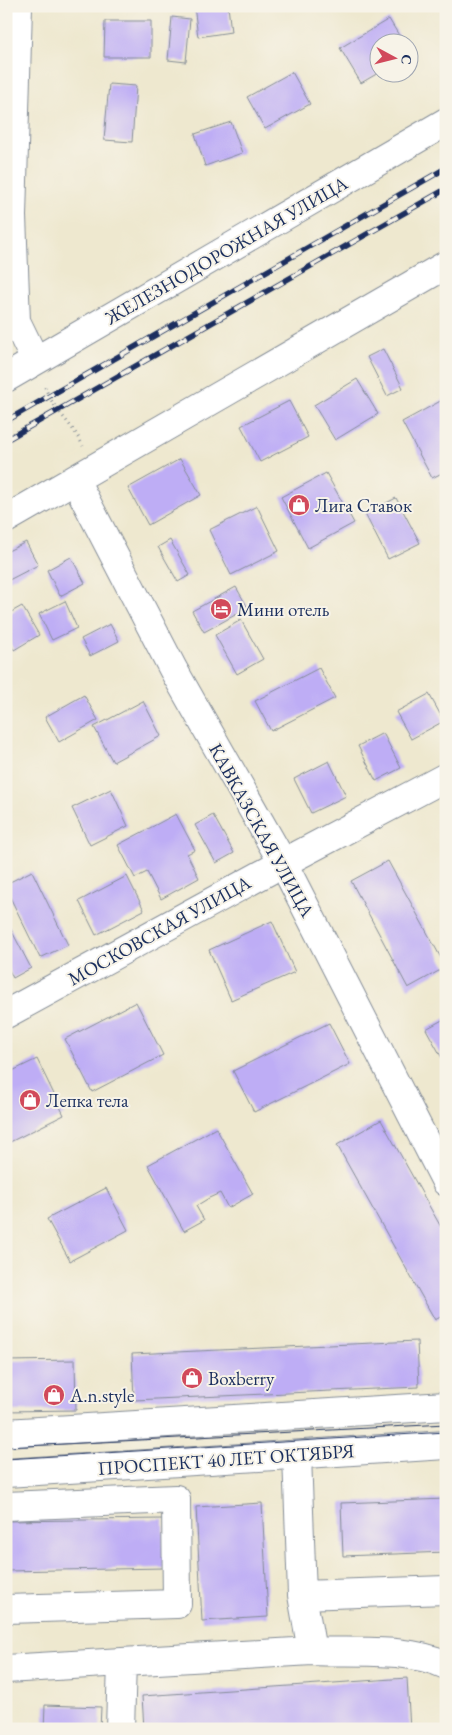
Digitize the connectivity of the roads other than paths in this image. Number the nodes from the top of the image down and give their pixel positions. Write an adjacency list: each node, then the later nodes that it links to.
1 (18, 6): 3 (street)
2 (446, 122): 5 (street, ЖЕЛЕЗНОДОРОЖНАЯ УЛИЦА)
3 (9, 216): 5 (street)
4 (446, 265): 7 (street)
5 (35, 360): 6 (street, ЖЕЛЕЗНОДОРОЖНАЯ УЛИЦА)
6 (6, 378)
7 (85, 474): 8 (street); 10 (street, КАВКАЗСКАЯ УЛИЦА)
8 (6, 519)
9 (446, 778): 10 (street, МОСКОВСКАЯ УЛИЦА)
10 (283, 862): 11 (street, МОСКОВСКАЯ УЛИЦА); 12 (street, КАВКАЗСКАЯ УЛИЦА)
11 (6, 1014)
12 (446, 1182)
13 (446, 1406): 14 (street, ПРОСПЕКТ 40 ЛЕТ ОКТЯБРЯ)
14 (6, 1433)
15 (446, 1445): 16 (street, ПРОСПЕКТ 40 ЛЕТ ОКТЯБРЯ)
16 (297, 1455): 17 (street, ПРОСПЕКТ 40 ЛЕТ ОКТЯБРЯ); 20 (street)
17 (6, 1473)
18 (6, 1506): 21 (street)
19 (446, 1590): 20 (street)
20 (302, 1595): 22 (street)
21 (6, 1609)
22 (312, 1652): 23 (street); 24 (street)
23 (122, 1662): 25 (street); 26 (street)
24 (446, 1665)
25 (6, 1669)
26 (120, 1729)

